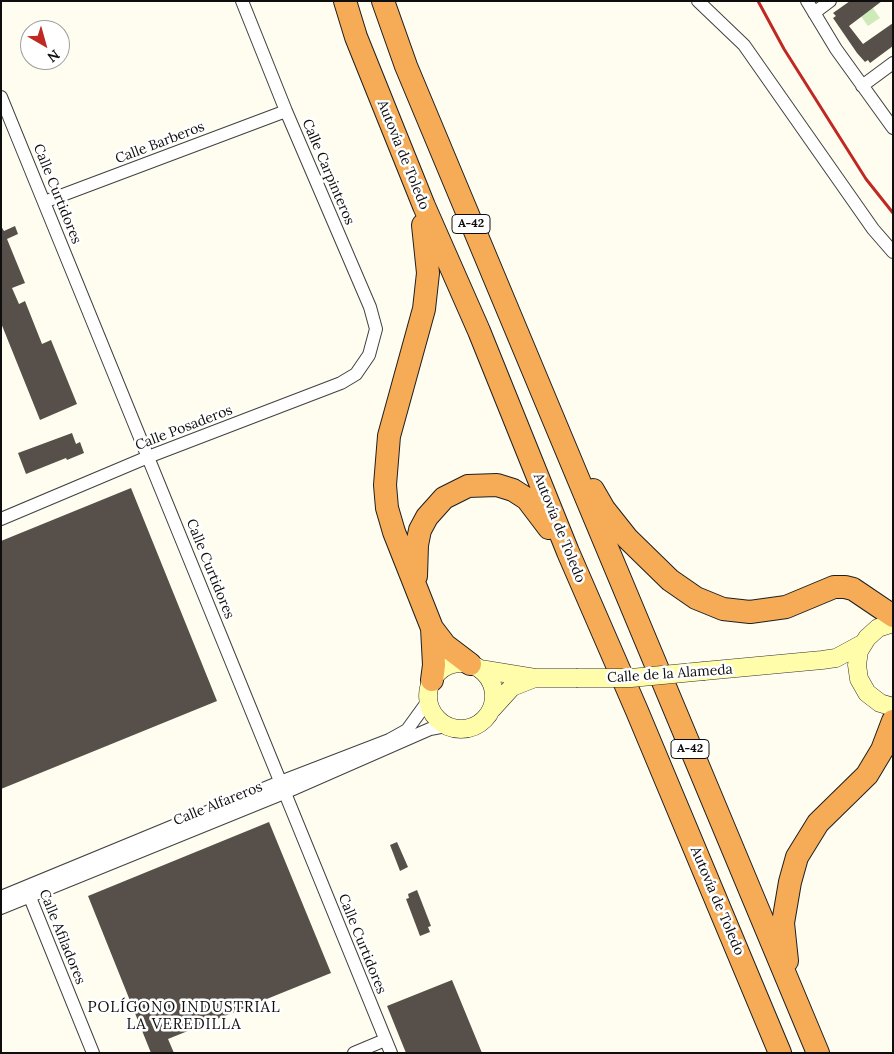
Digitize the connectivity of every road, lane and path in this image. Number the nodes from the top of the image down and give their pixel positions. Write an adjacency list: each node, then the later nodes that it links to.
1 (242, 1): 11 (street, Calle Carpinteros)
2 (345, 1): 14 (highway, Autovía de Toledo / A-42)
3 (383, 1): 17 (highway, A-42)
4 (698, 1): 15 (street)
5 (807, 1): 7 (street)
6 (830, 1): 7 (street)
7 (814, 13): 9 (street)
8 (893, 62): 9 (street)
9 (862, 86): 12 (street)
10 (1, 97): 13 (street, Calle Curtidores)
11 (286, 111): 13 (street, Calle Barberos); 16 (street, Calle Carpinteros)
12 (893, 128)
13 (44, 202): 18 (street, Calle Curtidores)
14 (424, 206): 20 (highway, Autovía de Toledo / A-42); 21 (highway)
15 (893, 252)
16 (369, 355): 18 (street, Calle Posaderos)
17 (562, 445): 22 (highway); 39 (highway, A-42)
18 (148, 458): 19 (street, Calle Posaderos); 35 (street, Calle Curtidores)
19 (1, 519)
20 (568, 552): 21 (highway); 44 (highway, Autovía de Toledo / A-42)
21 (416, 587): 24 (highway)
22 (893, 616)
23 (893, 623): 25 (street, Calle de la Alameda)
24 (432, 628): 27 (highway); 30 (highway)
25 (862, 644): 26 (street, Calle de la Alameda); 29 (street)
26 (804, 663): 28 (street, Calle de la Alameda, bridge); 29 (street, Calle de la Alameda)
27 (475, 666): 28 (street, Calle de la Alameda); 30 (street); 32 (street)
28 (535, 678): 32 (street, Calle de la Alameda)
29 (859, 679): 31 (street, Calle de la Alameda)
30 (430, 691): 34 (street); 35 (street, Calle Alfareros)
31 (893, 707)
32 (492, 709): 34 (street)
33 (893, 721): 39 (highway)
34 (446, 726): 35 (street, Calle Alfareros)
35 (282, 788): 36 (street, Calle Alfareros); 40 (street, Calle Curtidores)
36 (28, 892): 37 (street, Calle Alfareros); 38 (street, Calle Alfareros); 41 (street, Calle Afiladores)
37 (1, 897)
38 (1, 908)
39 (792, 992): 45 (highway, A-42)
40 (385, 1040): 42 (street); 43 (street, Calle Curtidores)
41 (93, 1053)
42 (354, 1053)
43 (390, 1053)
44 (780, 1053)
45 (818, 1053)

